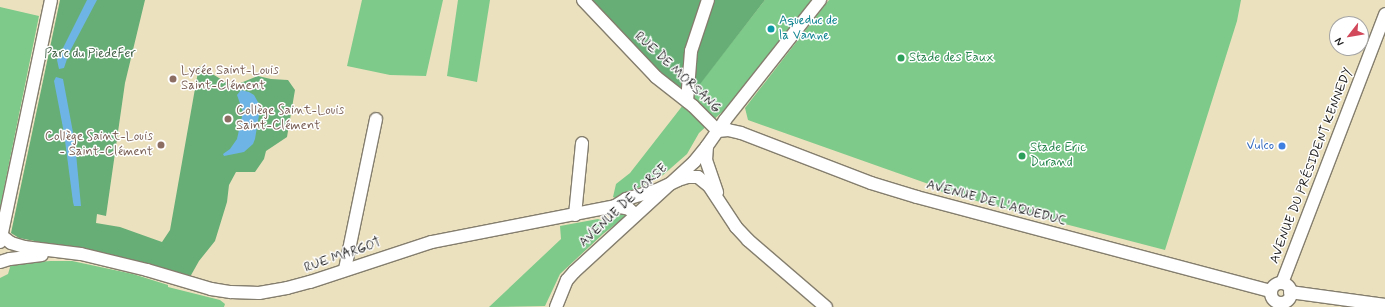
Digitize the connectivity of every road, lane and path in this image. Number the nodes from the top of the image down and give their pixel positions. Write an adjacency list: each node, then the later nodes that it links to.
1 (51, 0): 18 (street)
2 (583, 0): 6 (street, RUE DE MORSANG)
3 (708, 0): 6 (street)
4 (820, 0): 8 (street, AVENUE DE CORSE)
5 (1385, 14): 23 (street, AVENUE DU PRÉSIDENT KENNEDY)
6 (687, 101): 8 (street, RUE DE MORSANG)
7 (376, 119): 22 (street)
8 (718, 131): 10 (street, AVENUE DE CORSE); 24 (street, AVENUE DE L'AQUEDUC)
9 (582, 143): 17 (street)
10 (708, 146): 11 (street, AVENUE DE CORSE); 15 (street)
11 (694, 162): 12 (street); 13 (street, AVENUE DE CORSE)
12 (698, 177): 13 (street, RUE MARGOT); 15 (street)
13 (666, 185): 14 (street, RUE MARGOT); 16 (street, AVENUE DE CORSE)
14 (615, 206): 16 (street); 17 (street, RUE MARGOT)
15 (725, 209): 27 (street)
16 (635, 214): 26 (street, AVENUE DE CORSE)
17 (576, 215): 22 (street, RUE MARGOT)
18 (1, 239): 20 (street, RUE MARGOT)
19 (0, 249): 21 (street, RUE MARGOT)
20 (82, 254): 21 (street, RUE MARGOT); 22 (street, RUE MARGOT)
21 (5, 260)
22 (345, 270)
23 (1286, 288): 24 (street); 24 (street); 25 (street)
24 (1273, 300)
25 (1385, 305)
26 (556, 307)
27 (826, 307)

